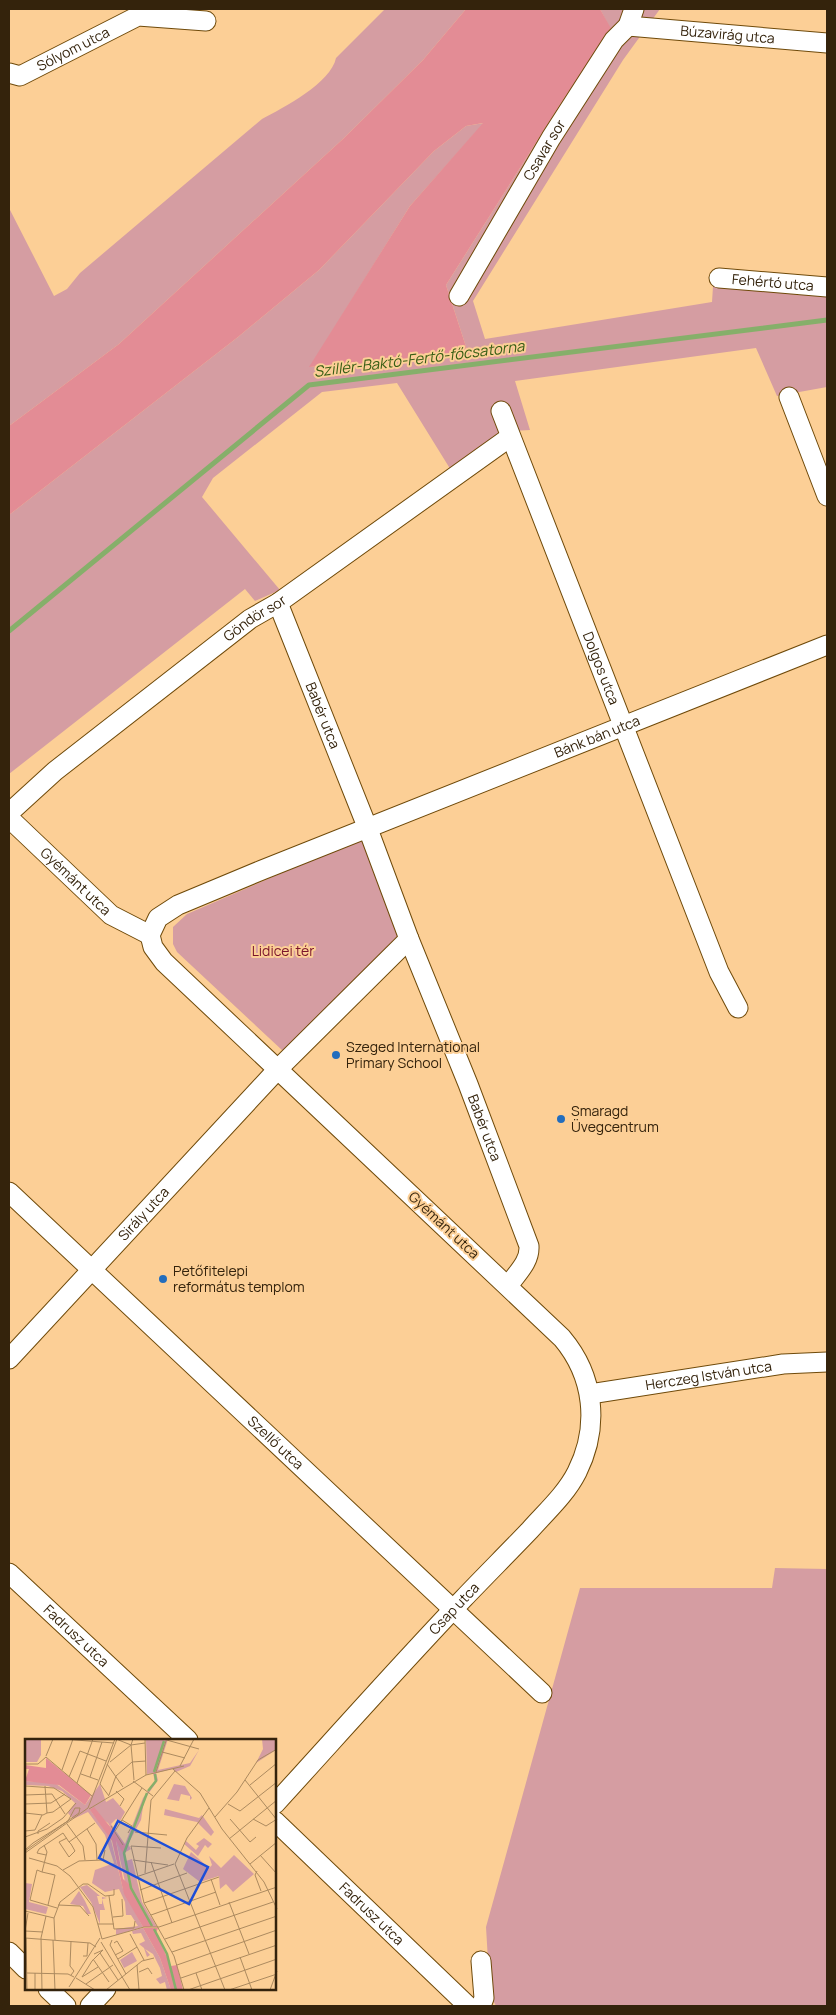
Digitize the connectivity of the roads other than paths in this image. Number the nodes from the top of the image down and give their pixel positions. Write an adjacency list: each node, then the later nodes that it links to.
1 (139, 12): 3 (street, Sólyom utca); 5 (street, Sólyom utca)
2 (631, 17): 4 (street, Búzavirág utca); 8 (street, Csavar sor)
3 (206, 21)
4 (827, 43)
5 (9, 72)
6 (718, 278): 7 (street, Fehértó utca)
7 (827, 287)
8 (459, 296)
9 (789, 397): 12 (street)
10 (501, 411): 11 (street, Dolgos utca)
11 (510, 437): 13 (street, Göndör sor); 15 (street, Dolgos utca)
12 (827, 496)
13 (278, 603): 16 (street, Göndör sor); 18 (street, Babér utca)
14 (827, 645): 15 (street, Bánk bán utca)
15 (622, 726): 18 (street, Bánk bán utca); 21 (street, Dolgos utca)
16 (9, 813)
17 (9, 818): 19 (street, Gyémánt utca)
18 (368, 829): 19 (street); 20 (street)
19 (150, 936): 22 (street)
20 (408, 939): 22 (street); 25 (street, Babér utca)
21 (738, 1008)
22 (278, 1069): 24 (street, Sirály utca); 25 (street, Gyémánt utca)
23 (9, 1192): 24 (street, Szellő utca)
24 (92, 1270): 26 (street, Sirály utca); 30 (street, Szellő utca)
25 (508, 1286): 28 (street, Gyémánt utca)
26 (9, 1359)
27 (827, 1362): 28 (street, Herczeg István utca)
28 (590, 1394): 30 (street, Csap utca)
29 (9, 1573): 32 (street, Fadrusz utca)
30 (453, 1610): 31 (street, Szellő utca); 33 (street, Csap utca)
31 (542, 1693)
32 (187, 1739)
33 (276, 1803)
34 (276, 1822): 42 (street, Fadrusz utca)
35 (9, 1952): 37 (street)
36 (481, 1961): 43 (street)
37 (25, 1968)
38 (49, 1990): 40 (street)
39 (105, 1990): 41 (street)
40 (66, 2006)
41 (90, 2006)
42 (468, 2006)
43 (481, 2006)

